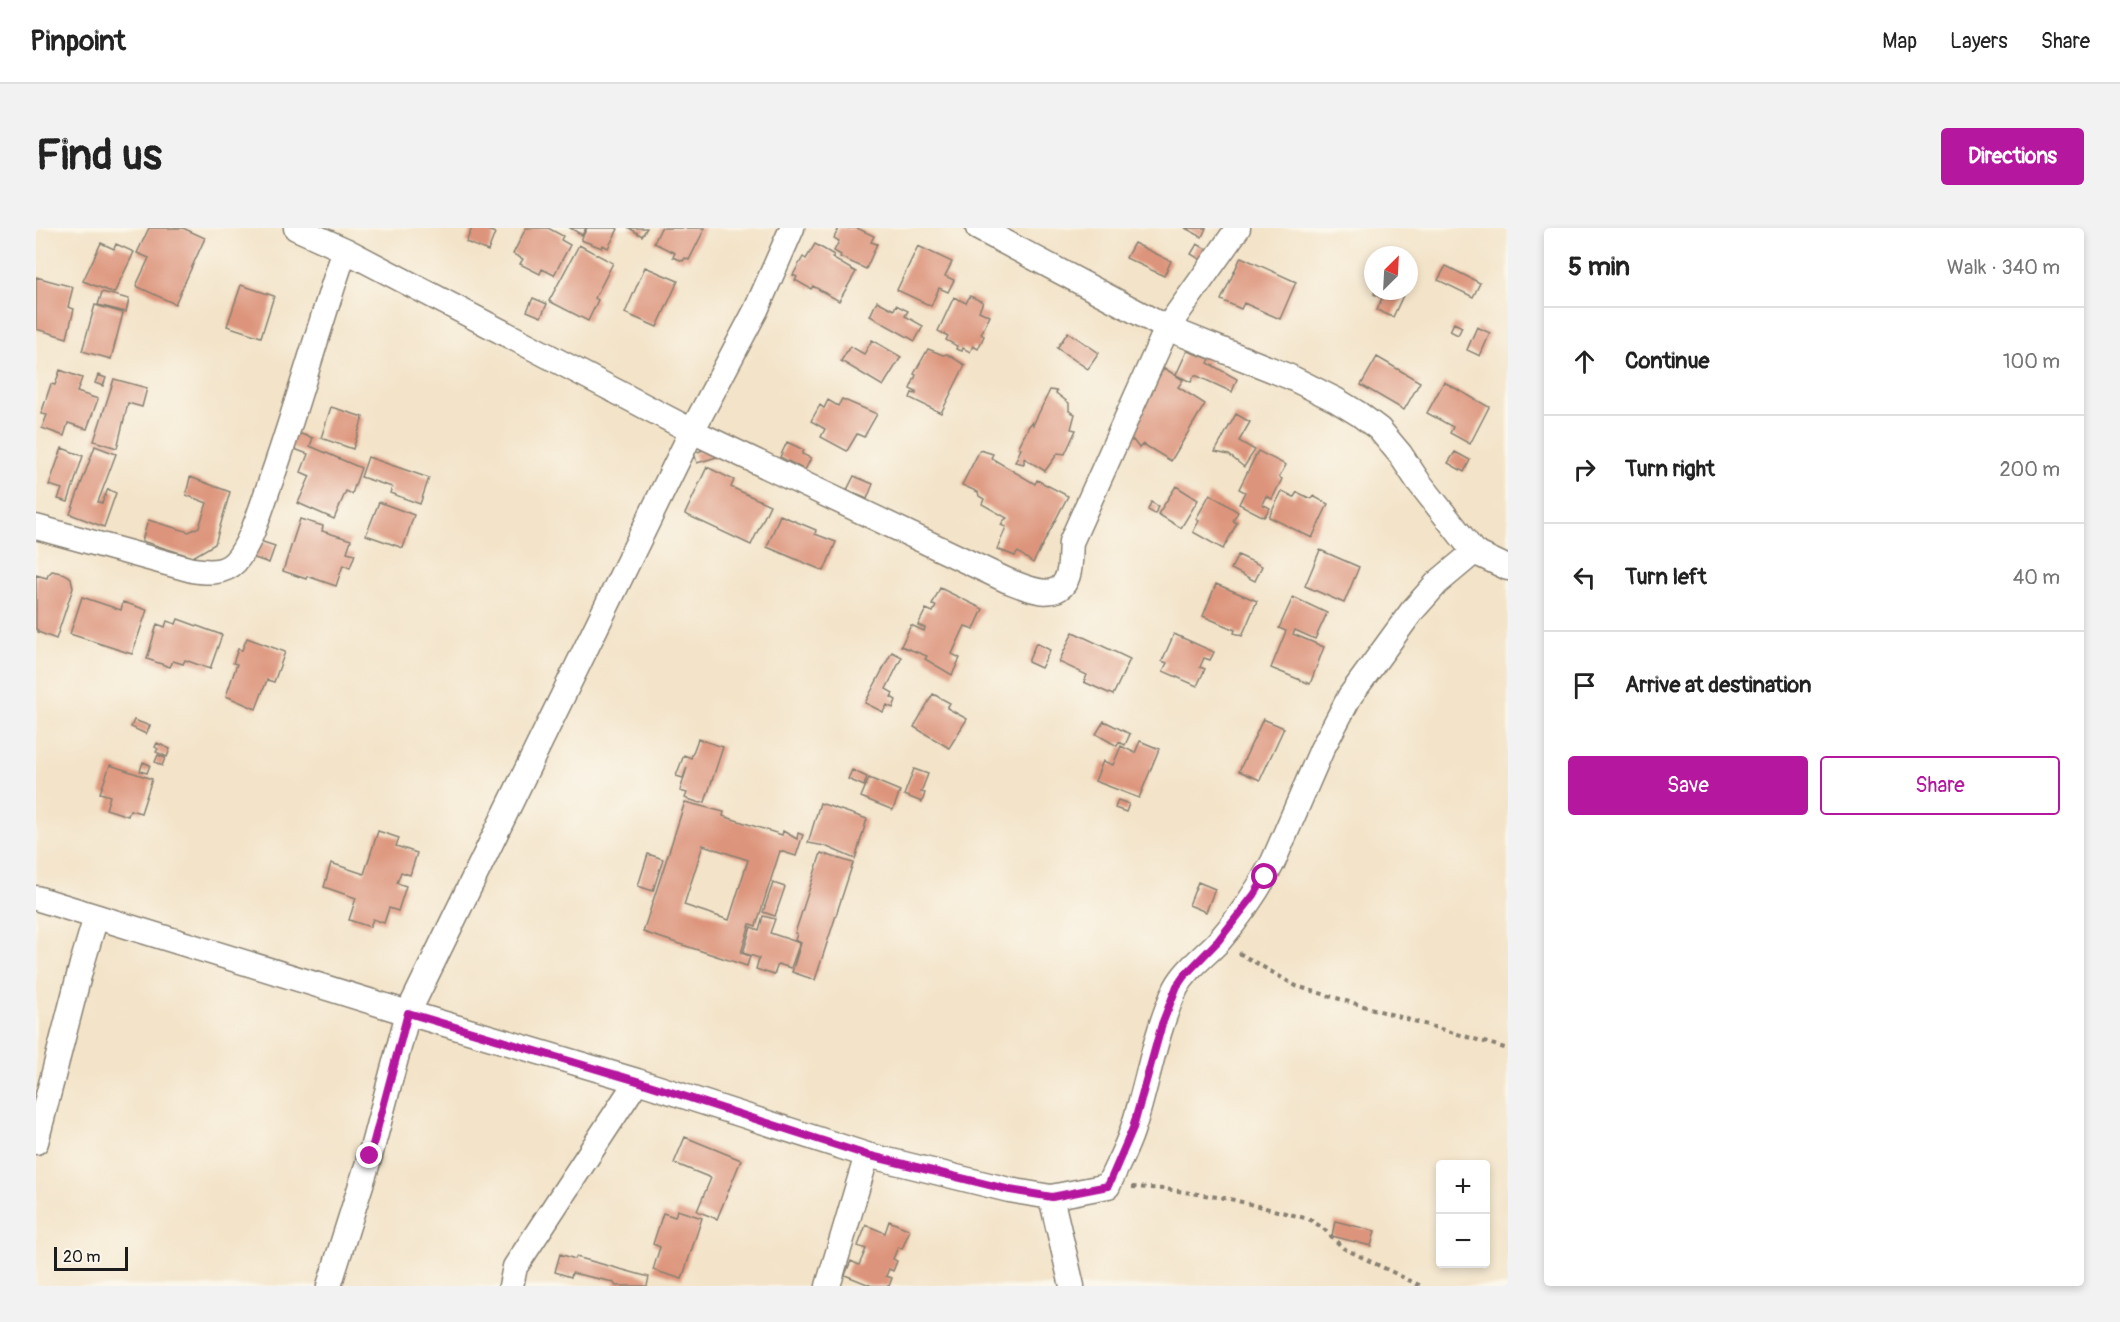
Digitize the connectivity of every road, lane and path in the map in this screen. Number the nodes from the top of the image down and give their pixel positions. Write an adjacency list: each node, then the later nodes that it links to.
1 (792, 228): 7 (street)
2 (978, 228): 6 (street)
3 (1238, 228): 6 (street)
4 (300, 229): 5 (street)
5 (345, 250): 7 (street); 8 (street)
6 (1167, 328): 7 (street); 9 (street)
7 (692, 430): 14 (street)
8 (36, 527)
9 (1474, 552): 10 (street); 13 (street)
10 (1508, 568)
11 (36, 898): 12 (street)
12 (96, 917): 14 (street); 17 (street)
13 (1218, 941): 15 (path); 19 (street)
14 (408, 1013): 16 (street); 21 (street)
15 (1508, 1049)
16 (637, 1081): 18 (street); 22 (street)
17 (36, 1142)
18 (867, 1155): 20 (street); 23 (street)
19 (1108, 1186): 20 (street); 25 (path)
20 (1052, 1197): 24 (street)
21 (329, 1286)
22 (511, 1286)
23 (828, 1286)
24 (1072, 1286)
25 (1421, 1286)

